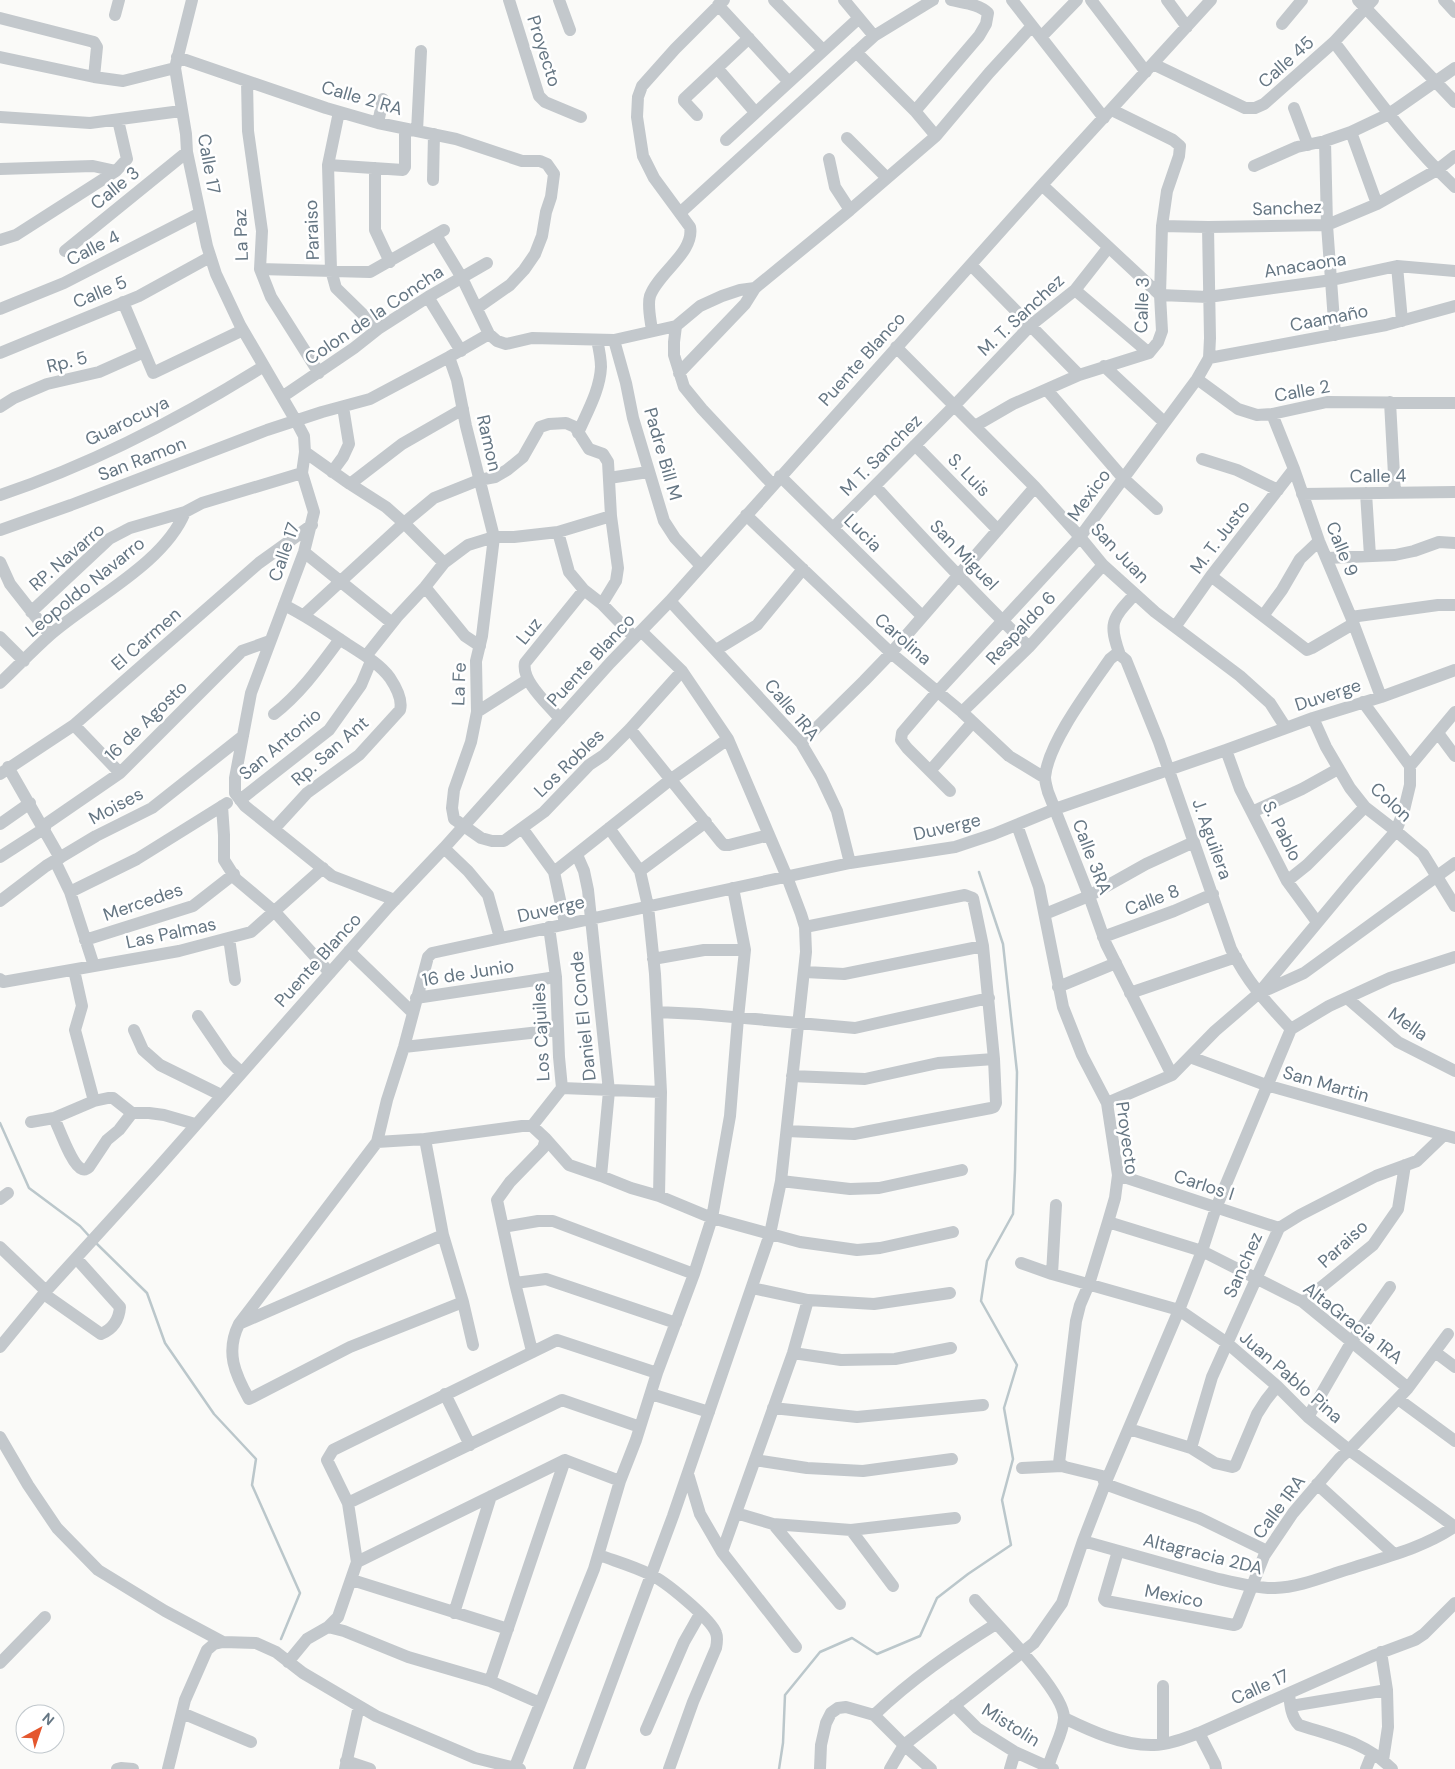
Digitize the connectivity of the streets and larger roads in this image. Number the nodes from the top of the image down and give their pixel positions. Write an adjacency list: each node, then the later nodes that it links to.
1 (119, 0): 19 (street)
2 (192, 0): 34 (street, Calle 17)
3 (510, 0): 53 (street, Proyecto)
4 (560, 0): 25 (street)
5 (774, 0): 30 (street)
6 (844, 0): 21 (street)
7 (933, 0): 26 (street)
8 (951, 0): 46 (street)
9 (1012, 0): 23 (street)
10 (1077, 0): 27 (street)
11 (1091, 0): 36 (street)
12 (1168, 0): 24 (street)
13 (1211, 0): 24 (street, Puente Blanco)
14 (1302, 0): 22 (street)
15 (1445, 0): 18 (street)
16 (1365, 2): 29 (street, Calle 45); 41 (street)
17 (721, 3): 28 (street); 80 (street)
18 (1455, 12)
19 (115, 15)
20 (0, 18): 38 (street)
21 (859, 18): 26 (street); 30 (street)
22 (1282, 24)
23 (1032, 26): 27 (street); 59 (street)
24 (1187, 27): 36 (street, Puente Blanco)
25 (570, 30)
26 (874, 36): 32 (street)
27 (1041, 36): 49 (street)
28 (749, 38): 35 (street); 40 (street)
29 (1334, 42): 36 (street, Calle 45); 50 (street)
30 (822, 50): 40 (street)
31 (420, 51): 56 (street)
32 (856, 52): 46 (street); 80 (street)
33 (0, 57): 38 (street)
34 (176, 62): 38 (street); 39 (street, Calle 2 RA); 45 (street, Calle 17)
35 (717, 68): 48 (street); 51 (street)
36 (1150, 68): 49 (street, Puente Blanco)
37 (1455, 68): 41 (street)
38 (94, 77)
39 (247, 81): 47 (street, Calle 2 RA); 92 (street, La Paz)
40 (788, 81): 48 (street)
41 (1437, 82): 43 (street); 50 (street)
42 (383, 99): 55 (street)
43 (1455, 102)
44 (1294, 108): 63 (street)
45 (181, 111): 54 (street); 64 (street, Calle 17)
46 (915, 111): 59 (street)
47 (339, 112): 55 (street, Calle 2 RA); 67 (street, Paraiso)
48 (756, 112): 61 (street)
49 (1108, 114): 75 (street, Puente Blanco); 82 (street, Calle 3)
50 (1389, 114): 57 (street); 71 (street)
51 (697, 115)
52 (0, 117): 54 (street)
53 (581, 117)
54 (118, 120): 72 (street)
55 (378, 123): 56 (street, Calle 2 RA)
56 (411, 130): 58 (street, Calle 2 RA); 69 (street)
57 (1351, 132): 62 (street); 77 (street)
58 (434, 134): 74 (street); 104 (street, Calle 2 RA)
59 (936, 136): 73 (street)
60 (847, 138): 73 (street)
61 (726, 140)
62 (1325, 141): 63 (street); 81 (street)
63 (1308, 145): 68 (street)
64 (187, 152): 79 (street, Calle 17); 86 (street, Calle 3)
65 (1455, 156): 71 (street, Sanchez)
66 (829, 159): 78 (street)
67 (328, 165): 69 (street); 93 (street, Paraiso)
68 (1254, 166)
69 (375, 168): 88 (street)
70 (0, 169): 72 (street)
71 (1437, 170): 76 (street); 77 (street, Sanchez)
72 (116, 171): 84 (street)
73 (887, 178): 78 (street)
74 (434, 180)
75 (1042, 185): 85 (street); 90 (street, Puente Blanco)
76 (1455, 186)
77 (1376, 204): 81 (street, Sanchez)
78 (850, 210): 97 (street)
79 (200, 212): 87 (street, Calle 17); 105 (street, Calle 4)
80 (681, 212): 111 (street)
81 (1327, 225): 83 (street, Sanchez); 96 (street)
82 (1162, 226): 83 (street, Sanchez); 99 (street, Calle 3)
83 (1208, 227): 101 (street, Mexico)
84 (0, 240)
85 (1108, 248): 98 (street, M. T. Sanchez); 99 (street)
86 (65, 251)
87 (210, 256): 102 (street, Calle 5); 110 (street, Calle 17)
88 (390, 262): 93 (street); 95 (street)
89 (487, 263): 95 (street, Colon de la Concha)
90 (971, 265): 107 (street); 116 (street, Puente Blanco)
91 (1397, 266): 94 (street, Anacaona); 96 (street, Anacaona); 106 (street)
92 (260, 269): 93 (street); 125 (street, La Paz)
93 (331, 270): 109 (street, Paraiso)
94 (1455, 271)
95 (462, 278): 100 (street, Colon de la Concha); 104 (street)
96 (1332, 280): 101 (street, Anacaona); 113 (street)
97 (755, 288): 108 (street); 126 (street)
98 (1075, 290): 107 (street, M. T. Sanchez); 120 (street)
99 (1160, 295): 101 (street, Anacaona); 120 (street, Calle 3)
100 (428, 297): 109 (street, Colon de la Concha); 117 (street)
101 (1208, 297): 122 (street, Mexico)
102 (123, 302): 118 (street); 119 (street, Calle 5)
103 (1455, 306): 106 (street, Caamaño)
104 (477, 308): 112 (street)
105 (0, 309)
106 (1402, 321): 113 (street, Caamaño)
107 (1030, 325): 127 (street); 133 (street, M. T. Sanchez)
108 (676, 326): 111 (street); 126 (street, Lucia)
109 (378, 329): 125 (street, Colon de la Concha)
110 (243, 330): 118 (street); 123 (street, Calle 17)
111 (652, 331): 115 (street)
112 (489, 334): 114 (street); 117 (street, San Ramon)
113 (1335, 335): 122 (street, Caamaño)
114 (597, 340): 115 (street); 141 (street)
115 (614, 340): 147 (street, Padre Bill M)
116 (896, 347): 133 (street, San Juan); 152 (street, Puente Blanco)
117 (461, 351): 121 (street, San Ramon)
118 (144, 352): 134 (street, Rp. 5)
119 (0, 353)
120 (1149, 353): 124 (street, Calle 3)
121 (449, 358): 135 (street, San Ramon); 136 (street, Ramon)
122 (1208, 358): 128 (street, Mexico)
123 (264, 366): 130 (street, Calle 17); 161 (street, Guarocuya)
124 (1104, 366): 127 (street, Calle 3); 139 (street)
125 (319, 372): 130 (street, Colon de la Concha)
126 (679, 373): 152 (street, Lucia)
127 (1079, 375): 129 (street, Calle 3)
128 (1197, 378): 137 (street, Calle 2); 139 (street, Mexico)
129 (1047, 390): 140 (street, Calle 3); 150 (street)
130 (282, 397): 138 (street, Calle 17)
131 (1390, 402): 132 (street, Calle 2); 137 (street, Calle 2); 159 (street)
132 (1455, 403)
133 (954, 406): 140 (street, San Juan); 142 (street, M T. Sanchez)
134 (0, 407)
135 (342, 407): 138 (street, San Ramon); 146 (street)
136 (463, 409): 151 (street, Ramon); 153 (street)
137 (1272, 414): 145 (street, Calle 9)
138 (296, 421): 143 (street, Calle 17); 169 (street, San Ramon)
139 (1164, 422): 150 (street, Mexico)
140 (975, 426): 155 (street, San Juan)
141 (578, 433): 149 (street); 151 (street)
142 (915, 445): 154 (street, M T. Sanchez); 170 (street, S. Luis)
143 (305, 452): 146 (street); 148 (street, Calle 17)
144 (1202, 459): 156 (street)
145 (1294, 469): 156 (street, M. T. Justo); 160 (street, Calle 9)
146 (332, 472): 153 (street)
147 (648, 472): 149 (street); 182 (street, Padre Bill M)
148 (302, 473): 163 (street, RP. Navarro); 167 (street, Calle 17)
149 (609, 478): 165 (street)
150 (1123, 478): 162 (street); 173 (street, Mexico)
151 (479, 480): 166 (street); 172 (street, Ramon)
152 (776, 481): 164 (street, Puente Blanco); 168 (street, Lucia)
153 (350, 484): 166 (street)
154 (875, 486): 168 (street, M T. Sanchez); 184 (street, San Miguel)
155 (1035, 487): 170 (street); 173 (street, San Juan)
156 (1278, 490): 185 (street, M. T. Justo)
157 (1455, 492): 159 (street, Calle 4)
158 (1366, 493): 159 (street, Calle 4); 160 (street, Calle 4); 177 (street)
159 (1395, 493)
160 (1302, 494): 174 (street, Calle 9)
161 (0, 495)
162 (1158, 509)
163 (185, 512): 194 (street, RP. Navarro); 203 (street, Leopoldo Navarro)
164 (746, 515): 182 (street, Puente Blanco); 183 (street, Carolina)
165 (611, 516): 171 (street, San Antonio); 191 (street)
166 (404, 523): 180 (street); 186 (street)
167 (312, 525): 176 (street, Calle 17); 228 (street, El Carmen)
168 (834, 528): 196 (street, Lucia)
169 (0, 530)
170 (998, 530): 184 (street)
171 (558, 532): 172 (street, San Antonio); 188 (street)
172 (494, 537): 180 (street, San Antonio); 207 (street, La Fe)
173 (1080, 537): 181 (street, San Juan); 199 (street, Mexico)
174 (1319, 541): 178 (street, Calle 9); 197 (street)
175 (1455, 543): 177 (street)
176 (304, 552): 186 (street); 192 (street, Calle 17)
177 (1370, 556): 178 (street)
178 (1327, 558): 198 (street, Calle 9)
179 (0, 562): 194 (street)
180 (444, 563): 187 (street, San Antonio)
181 (1102, 565): 189 (street, San Juan); 208 (street, Respaldo 6)
182 (701, 566): 190 (street, Puente Blanco)
183 (803, 568): 209 (street); 210 (street, Carolina)
184 (958, 574): 196 (street); 199 (street, San Miguel)
185 (1211, 576): 197 (street); 201 (street, M. T. Justo)
186 (341, 581): 195 (street); 200 (street)
187 (426, 588): 200 (street, San Antonio); 207 (street)
188 (584, 590): 191 (street); 216 (street, Luz)
189 (1135, 594): 201 (street, San Juan); 211 (street, J. Aguilera)
190 (670, 601): 202 (street, Puente Blanco); 209 (street, Calle 1RA)
191 (602, 604): 202 (street)
192 (284, 605): 195 (street, Rp. San Ant); 206 (street, Calle 17)
193 (1455, 606): 198 (street)
194 (31, 612): 203 (street)
195 (304, 615): 205 (street, Rp. San Ant)
196 (922, 616): 210 (street)
197 (1263, 616): 198 (street)
198 (1352, 620): 219 (street, Calle 9)
199 (1002, 621): 208 (street, San Miguel); 218 (street, Mexico)
200 (392, 623): 212 (street, San Antonio)
201 (1175, 627): 229 (street, San Juan)
202 (637, 634): 215 (street); 226 (street, Puente Blanco)
203 (50, 635): 213 (street, Leopoldo Navarro)
204 (0, 637): 213 (street)
205 (340, 639): 212 (street, Rp. San Ant); 224 (street)
206 (270, 641): 232 (street, Calle 17); 242 (street, 16 de Agosto)
207 (480, 646): 221 (street, La Fe)
208 (1028, 647): 222 (street, Respaldo 6)
209 (716, 650): 234 (street, Calle 1RA)
210 (891, 653): 218 (street, Carolina); 234 (street)
211 (1117, 655): 239 (street, J. Aguilera); 243 (street)
212 (369, 658): 246 (street, San Antonio); 259 (street, Rp. San Ant)
213 (24, 660): 217 (street, Leopoldo Navarro)
214 (1455, 670): 219 (street, Duverge)
215 (682, 671): 230 (street, Los Robles); 233 (street)
216 (527, 680): 221 (street); 226 (street)
217 (0, 683)
218 (937, 692): 222 (street, Carolina); 241 (street, Mexico)
219 (1381, 696): 220 (street, Duverge)
220 (1363, 702): 225 (street, Duverge); 237 (street)
221 (477, 712): 255 (street, La Fe)
222 (962, 712): 227 (street, Carolina)
223 (1455, 712): 231 (street)
224 (274, 714)
225 (1313, 718): 229 (street, Duverge); 238 (street, Colon)
226 (560, 719): 255 (street, Puente Blanco)
227 (972, 723): 241 (street); 243 (street, Carolina)
228 (74, 725): 240 (street, El Carmen); 242 (street)
229 (1286, 728): 235 (street, Duverge)
230 (630, 729): 244 (street); 257 (street, Los Robles)
231 (1438, 733): 236 (street); 237 (street)
232 (243, 736): 246 (street, Calle 17); 266 (street, Moises)
233 (728, 739): 244 (street); 261 (street)
234 (801, 743): 268 (street, Calle 1RA)
235 (1226, 750): 239 (street, Duverge); 251 (street, S. Pablo)
236 (1455, 756)
237 (1410, 766): 260 (street)
238 (1338, 769): 249 (street, Colon); 251 (street)
239 (1169, 770): 250 (street, Duverge); 262 (street, J. Aguilera)
240 (4, 771): 247 (street)
241 (930, 771): 245 (street)
242 (120, 773): 256 (street, 16 de Agosto)
243 (1045, 778): 250 (street, Calle 3RA)
244 (670, 780): 252 (street); 258 (street)
245 (950, 791)
246 (239, 798): 248 (street, San Antonio); 259 (street)
247 (30, 803): 253 (street); 256 (street)
248 (222, 806): 272 (street); 277 (street, San Antonio)
249 (1365, 807): 260 (street, Colon); 275 (street)
250 (1055, 809): 254 (street, Duverge); 279 (street, Calle 3RA)
251 (1252, 812): 275 (street, S. Pablo)
252 (706, 822): 261 (street); 270 (street)
253 (0, 824)
254 (1016, 825): 268 (street, Duverge); 285 (street, Proyecto)
255 (463, 826): 257 (street, Los Robles); 263 (street, Puente Blanco)
256 (44, 827): 265 (street, 16 de Agosto); 266 (street)
257 (522, 828): 271 (street)
258 (609, 828): 264 (street); 270 (street)
259 (274, 830): 269 (street)
260 (1396, 831): 274 (street, Colon); 287 (street)
261 (769, 835): 273 (street)
262 (1194, 842): 278 (street, J. Aguilera); 279 (street)
263 (444, 848): 280 (street, Puente Blanco); 293 (street)
264 (577, 855): 271 (street); 286 (street, Daniel El Conde)
265 (0, 857)
266 (58, 859): 277 (street); 281 (street, Moises)
267 (1455, 863): 274 (street)
268 (850, 864): 273 (street, Duverge)
269 (322, 868): 280 (street); 284 (street, Las Palmas)
270 (640, 871): 282 (street)
271 (554, 872): 288 (street)
272 (234, 874): 284 (street); 294 (street, Mercedes)
273 (788, 877): 276 (street, Duverge); 290 (street)
274 (1436, 877): 283 (street, Colon); 311 (street)
275 (1287, 881): 287 (street, S. Pablo)
276 (733, 888): 282 (street, Duverge); 296 (street)
277 (70, 892): 294 (street)
278 (1213, 894): 291 (street, Calle 8); 298 (street, J. Aguilera)
279 (1089, 896): 285 (street); 291 (street, Calle 3RA)
280 (395, 900): 297 (street, Puente Blanco)
281 (0, 901)
282 (648, 906): 286 (street, Duverge); 300 (street)
283 (1455, 906)
284 (274, 912): 292 (street, Las Palmas); 304 (street)
285 (1044, 914): 309 (street, Proyecto)
286 (590, 918): 288 (street, Duverge); 332 (street, Daniel El Conde)
287 (1317, 922): 311 (street)
288 (565, 923): 289 (street, Duverge)
289 (549, 927): 293 (street, Duverge); 306 (street, Los Cajuiles)
290 (805, 927): 295 (street); 305 (street)
291 (1103, 937): 301 (street, Calle 3RA)
292 (229, 938): 302 (street, Las Palmas); 307 (street)
293 (500, 938): 312 (street, Duverge)
294 (85, 940): 302 (street)
295 (983, 946): 305 (street); 313 (street)
296 (745, 950): 300 (street); 318 (street)
297 (349, 951): 304 (street, Puente Blanco); 315 (street)
298 (1236, 957): 310 (street); 311 (street, J. Aguilera)
299 (1455, 957): 314 (street)
300 (653, 959): 316 (street)
301 (1116, 963): 309 (street); 310 (street, Calle 3RA)
302 (94, 966): 303 (street, Las Palmas)
303 (74, 970): 308 (street, Las Palmas); 335 (street)
304 (330, 972): 327 (street, Puente Blanco)
305 (805, 972): 319 (street)
306 (556, 977): 312 (street, 16 de Junio); 322 (street, Los Cajuiles)
307 (235, 980)
308 (1, 981)
309 (1058, 988): 336 (street, Proyecto)
310 (1130, 993): 329 (street, Calle 3RA)
311 (1258, 994): 320 (street, J. Aguilera); 324 (street)
312 (416, 998): 315 (street)
313 (989, 998): 319 (street); 325 (street)
314 (1347, 998): 320 (street); 326 (street, Mella)
315 (412, 1012): 323 (street)
316 (657, 1012): 318 (street); 333 (street)
317 (198, 1016): 327 (street)
318 (738, 1018): 319 (street); 355 (street)
319 (798, 1022): 328 (street)
320 (1291, 1029): 330 (street)
321 (134, 1030): 334 (street)
322 (558, 1030): 323 (street); 331 (street, Los Cajuiles)
323 (404, 1047): 346 (street)
324 (1190, 1057): 329 (street); 330 (street, San Martin)
325 (994, 1059): 328 (street); 342 (street)
326 (1455, 1071)
327 (242, 1072): 334 (street, Puente Blanco)
328 (792, 1076): 342 (street)
329 (1172, 1076): 336 (street)
330 (1266, 1085): 343 (street, San Martin); 354 (street)
331 (562, 1088): 332 (street); 341 (street, Los Cajuiles)
332 (609, 1091): 333 (street); 350 (street, Daniel El Conde)
333 (660, 1092): 352 (street)
334 (220, 1096): 340 (street, Puente Blanco)
335 (94, 1101): 337 (street); 338 (street)
336 (1107, 1103): 349 (street, Proyecto)
337 (132, 1113): 338 (street); 340 (street)
338 (54, 1118): 339 (street)
339 (31, 1122)
340 (195, 1124): 364 (street, Puente Blanco)
341 (532, 1126): 344 (street); 345 (street)
342 (787, 1131): 351 (street)
343 (1449, 1137): 347 (street)
344 (425, 1139): 346 (street); 361 (street)
345 (546, 1139): 350 (street); 357 (street)
346 (377, 1142): 380 (street)
347 (1405, 1165): 358 (street, Sanchez); 377 (street, Paraiso)
348 (962, 1170): 351 (street)
349 (1118, 1175): 354 (street, Carlos I); 356 (street, Proyecto)
350 (601, 1176): 352 (street)
351 (781, 1181): 360 (street)
352 (659, 1196): 355 (street)
353 (1056, 1205): 367 (street)
354 (1216, 1208): 358 (street, Carlos I); 363 (street)
355 (712, 1218): 360 (street); 366 (street)
356 (1108, 1222): 363 (street, AltaGracia 1RA); 370 (street, Proyecto)
357 (503, 1227): 366 (street); 369 (street)
358 (1279, 1228): 368 (street, Sanchez)
359 (953, 1232): 360 (street)
360 (770, 1234): 371 (street)
361 (443, 1235): 376 (street); 380 (street)
362 (1, 1250): 373 (street)
363 (1202, 1251): 368 (street, AltaGracia 1RA); 378 (street)
364 (76, 1258): 373 (street, Puente Blanco); 373 (street)
365 (1021, 1263): 367 (street, Juan Pablo Pina)
366 (694, 1274): 379 (street)
367 (1052, 1274): 370 (street, Juan Pablo Pina)
368 (1257, 1278): 377 (street, AltaGracia 1RA); 383 (street, Sanchez)
369 (515, 1283): 379 (street); 387 (street)
370 (1090, 1284): 378 (street, Juan Pablo Pina); 411 (street, Proyecto)
371 (752, 1288): 375 (street); 399 (street)
372 (1390, 1288): 382 (street)
373 (45, 1292): 385 (street, Puente Blanco)
374 (950, 1293): 375 (street)
375 (808, 1300): 389 (street)
376 (463, 1302): 380 (street); 384 (street)
377 (1303, 1302): 382 (street, AltaGracia 1RA)
378 (1179, 1310): 383 (street, Juan Pablo Pina); 402 (street)
379 (676, 1323): 391 (street)
380 (239, 1324)
381 (1448, 1334): 388 (street, Calle 1RA)
382 (1352, 1341): 393 (street, AltaGracia 1RA); 400 (street)
383 (1227, 1343): 392 (street, Juan Pablo Pina); 406 (street, Sanchez)
384 (473, 1345)
385 (0, 1347)
386 (951, 1348): 389 (street)
387 (532, 1351): 391 (street); 394 (street)
388 (1435, 1352): 390 (street); 393 (street, Calle 1RA)
389 (793, 1353): 398 (street)
390 (1455, 1367)
391 (657, 1373): 395 (street)
392 (1278, 1386): 400 (street, Juan Pablo Pina); 406 (street)
393 (1408, 1388): 396 (street, Calle 1RA)
394 (445, 1394): 405 (street); 418 (street)
395 (652, 1394): 399 (street); 401 (street)
396 (1398, 1399): 404 (street); 407 (street, Calle 1RA)
397 (983, 1405): 398 (street)
398 (773, 1408): 410 (street)
399 (709, 1412): 413 (street)
400 (1308, 1417): 407 (street, Juan Pablo Pina)
401 (640, 1428): 405 (street); 414 (street)
402 (1129, 1429): 406 (street); 415 (street)
403 (0, 1437): 445 (street)
404 (1455, 1441)
405 (470, 1445): 418 (street)
406 (1191, 1448)
407 (1349, 1450): 416 (street, Calle 1RA); 422 (street, Juan Pablo Pina)
408 (952, 1459): 410 (street)
409 (565, 1460): 414 (street); 417 (street); 444 (street)
410 (756, 1460): 419 (street)
411 (1060, 1465): 412 (street); 415 (street)
412 (1022, 1468)
413 (688, 1474): 427 (street); 431 (street)
414 (620, 1481): 429 (street)
415 (1105, 1484): 424 (street); 426 (street)
416 (1318, 1484): 426 (street, Calle 1RA); 428 (street)
417 (490, 1496): 430 (street); 438 (street)
418 (348, 1503): 430 (street)
419 (736, 1513): 421 (street); 427 (street)
420 (955, 1518): 423 (street)
421 (773, 1524): 423 (street); 437 (street)
422 (1455, 1527): 428 (street, Altagracia 2DA)
423 (851, 1530): 434 (street)
424 (1084, 1541): 425 (street, Altagracia 2DA); 447 (street)
425 (1118, 1551): 433 (street, Altagracia 2DA); 441 (street, Mexico)
426 (1267, 1551): 433 (street, Calle 1RA)
427 (722, 1552): 446 (street)
428 (1394, 1554): 433 (street, Altagracia 2DA)
429 (598, 1555): 431 (street); 455 (street)
430 (357, 1562): 432 (street)
431 (651, 1574): 439 (street); 476 (street)
432 (352, 1580): 438 (street); 443 (street)
433 (1252, 1585): 441 (street, Calle 1RA)
434 (893, 1586)
435 (975, 1600): 442 (street)
436 (1455, 1603): 448 (street, Calle 17)
437 (840, 1604)
438 (454, 1612): 444 (street)
439 (700, 1614): 461 (street); 477 (street)
440 (45, 1617): 450 (street)
441 (1239, 1622)
442 (996, 1624): 447 (street); 459 (street)
443 (328, 1627): 449 (street); 451 (street)
444 (508, 1630): 451 (street)
445 (223, 1642): 449 (street); 458 (street)
446 (796, 1647)
447 (1022, 1652): 457 (street); 460 (street)
448 (1381, 1652): 453 (street); 454 (street, Calle 17)
449 (288, 1662): 456 (street)
450 (0, 1663)
451 (490, 1680): 455 (street)
452 (1163, 1686): 464 (street)
453 (1386, 1690): 454 (street); 467 (street)
454 (1290, 1700): 462 (street, Calle 17); 467 (street)
455 (540, 1703): 470 (street)
456 (360, 1706): 468 (street); 470 (street)
457 (954, 1706): 465 (street); 466 (street, Mistolin)
458 (182, 1713): 463 (street); 474 (street)
459 (874, 1715): 465 (street); 478 (street)
460 (1064, 1718): 464 (street, Calle 17); 471 (street)
461 (646, 1730)
462 (1199, 1733): 464 (street, Calle 17); 469 (street)
463 (252, 1742)
464 (1163, 1744)
465 (904, 1745): 479 (street); 480 (street)
466 (1015, 1752): 471 (street, Mistolin); 481 (street)
467 (1383, 1761): 482 (street)
468 (346, 1765): 475 (street)
469 (1218, 1767)
470 (517, 1768)
471 (1050, 1768)
472 (117, 1769): 473 (street)
473 (133, 1769)
474 (168, 1769)
475 (370, 1769)
476 (579, 1769)
477 (668, 1769)
478 (820, 1769)
479 (890, 1769)
480 (931, 1769)
481 (1010, 1769)
482 (1366, 1769)

